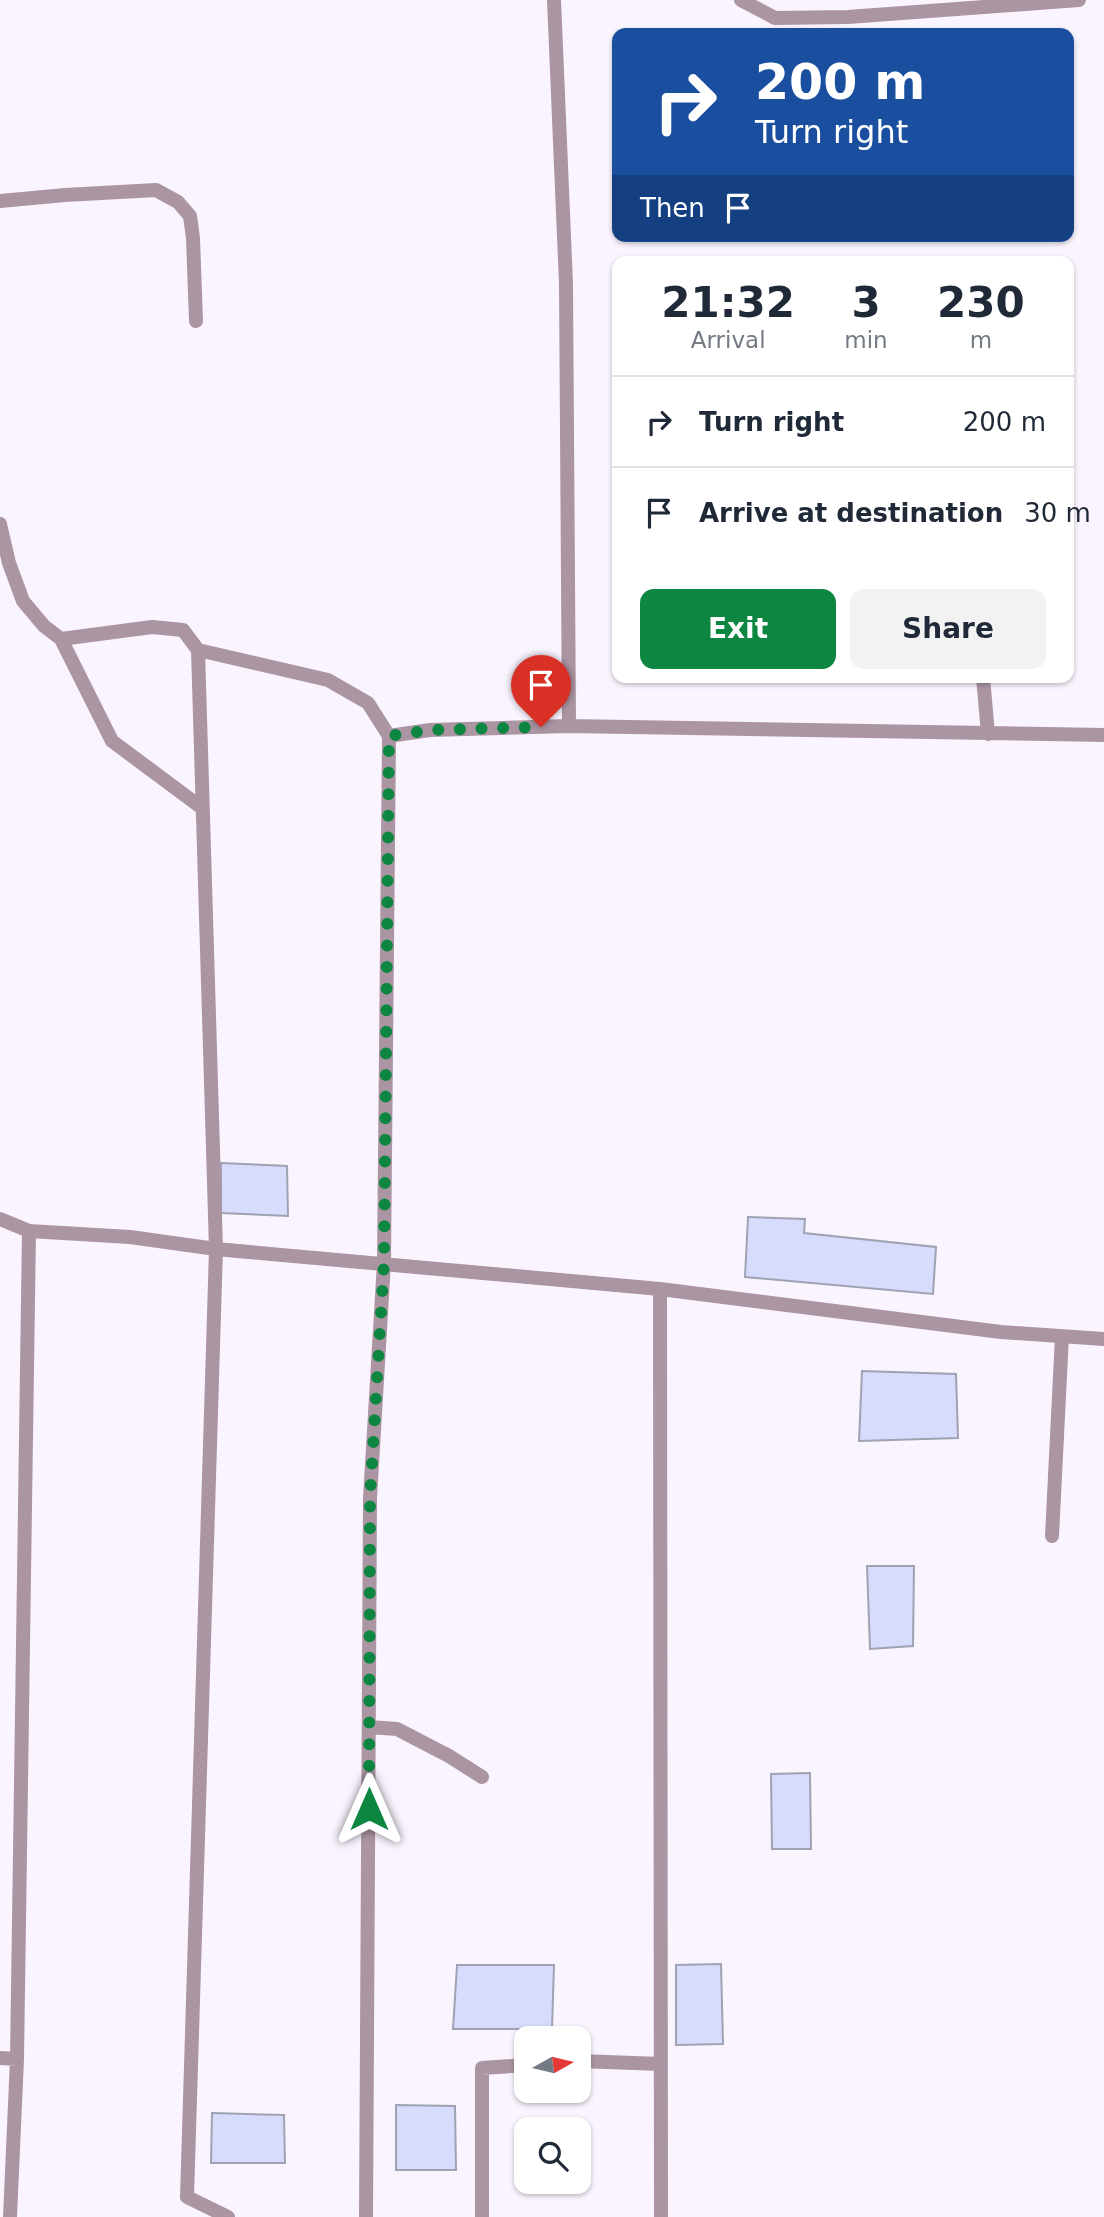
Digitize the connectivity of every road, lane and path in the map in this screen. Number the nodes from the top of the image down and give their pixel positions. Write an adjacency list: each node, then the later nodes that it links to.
1 (554, 0): 10 (street)
2 (741, 0): 3 (street)
3 (1079, 0)
4 (0, 201): 5 (street)
5 (196, 321)
6 (0, 524): 7 (street)
7 (61, 639): 8 (street); 14 (street)
8 (198, 650): 12 (street); 14 (street)
9 (984, 683): 11 (street)
10 (569, 726): 11 (street); 12 (street)
11 (988, 734): 13 (street)
12 (389, 736): 18 (street)
13 (1104, 736)
14 (202, 808): 17 (street)
15 (0, 1219): 16 (street)
16 (29, 1231): 17 (street); 26 (street)
17 (216, 1249): 18 (street); 31 (street)
18 (384, 1262): 19 (street); 23 (street)
19 (660, 1289): 20 (street); 28 (street)
20 (1062, 1336): 21 (street); 22 (street)
21 (1104, 1339)
22 (1052, 1536)
23 (369, 1727): 24 (street); 32 (street)
24 (482, 1777)
25 (0, 2058): 26 (street)
26 (17, 2059): 30 (street)
27 (592, 2061): 28 (street)
28 (661, 2064): 34 (street)
29 (514, 2066): 33 (street)
30 (10, 2217)
31 (228, 2217)
32 (366, 2217)
33 (482, 2217)
34 (660, 2217)

